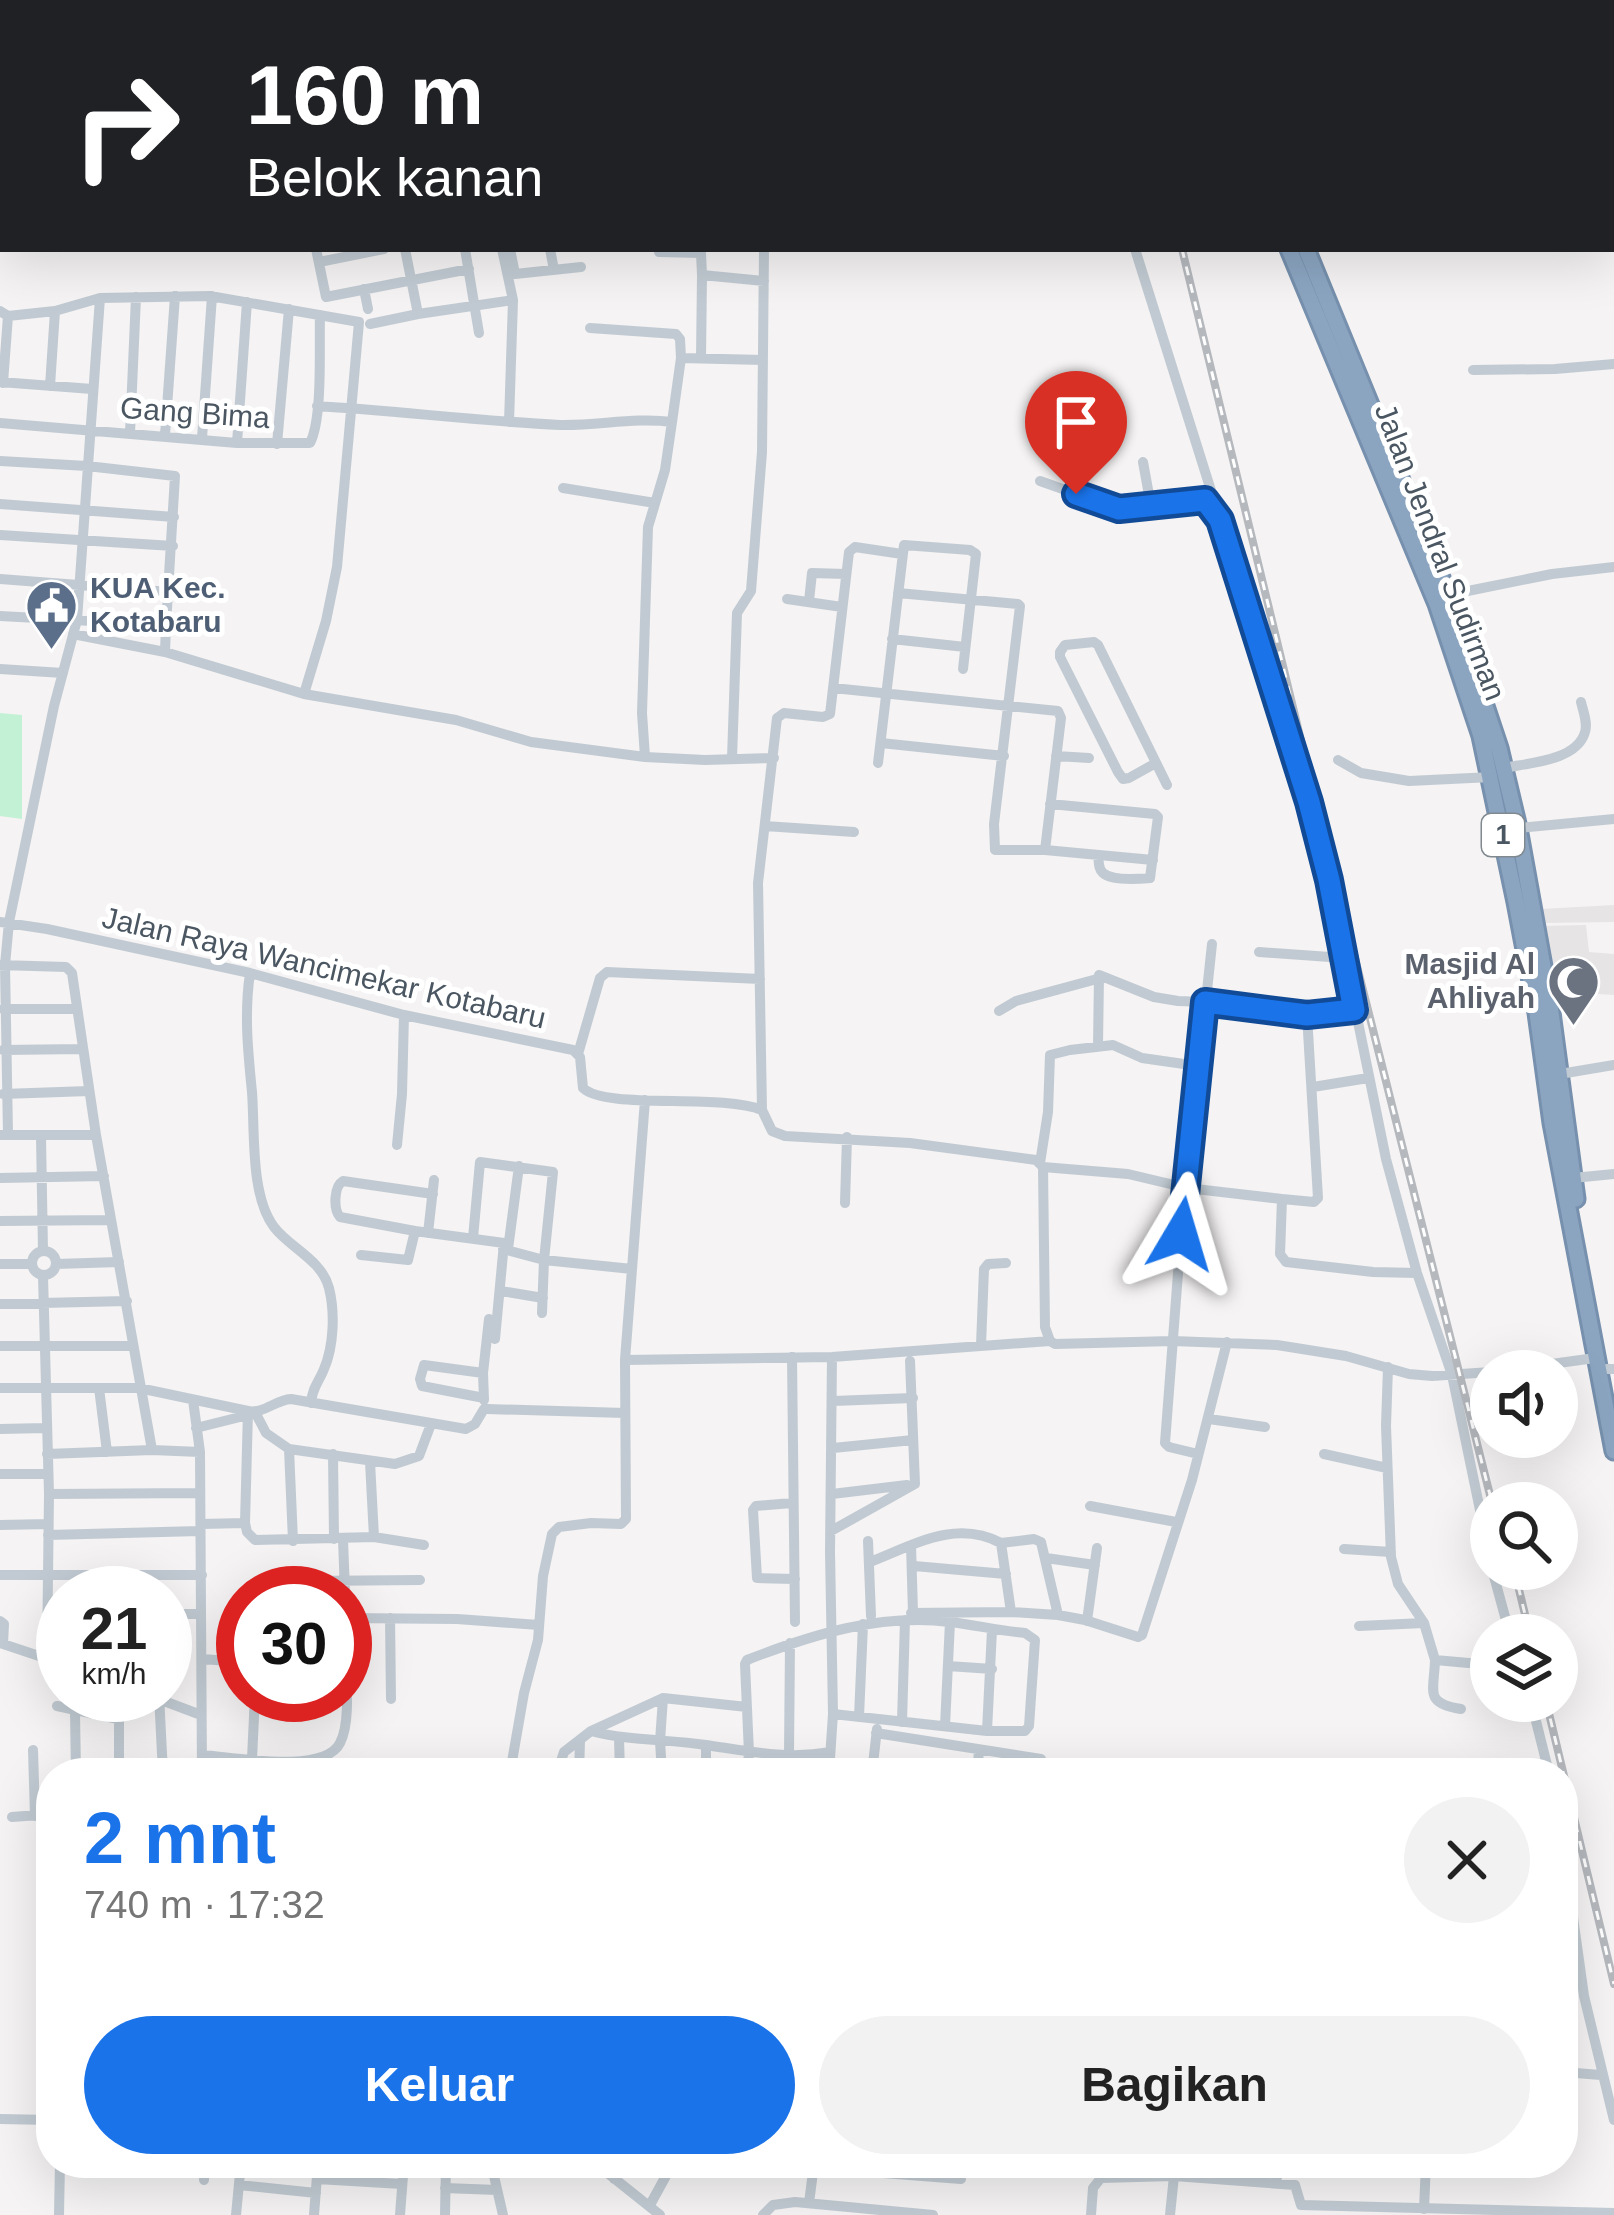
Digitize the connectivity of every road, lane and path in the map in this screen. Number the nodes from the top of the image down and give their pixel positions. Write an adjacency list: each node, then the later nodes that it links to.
1 (356, 252): 12 (street)
2 (406, 252): 17 (street)
3 (466, 252): 14 (street)
4 (506, 252): 24 (street)
5 (507, 252): 15 (street)
6 (551, 252): 15 (street)
7 (659, 252): 16 (street)
8 (764, 252): 18 (street)
9 (1136, 252): 58 (street)
10 (1290, 252): 109 (highway, Jalan Jendral Sudirman / 1)
11 (1307, 252): 78 (highway, 1)
12 (318, 256): 19 (street)
13 (581, 268): 15 (street)
14 (469, 269): 17 (street); 26 (street)
15 (554, 270)
16 (703, 275): 18 (street); 37 (street)
17 (411, 280): 19 (street); 31 (street)
18 (764, 280): 38 (street)
19 (364, 289): 28 (street)
20 (175, 296): 21 (street); 22 (street); 51 (street)
21 (212, 296): 25 (street); 52 (street)
22 (136, 297): 23 (street); 50 (street)
23 (100, 298): 29 (street); 43 (street)
24 (513, 300): 26 (street); 46 (street)
25 (248, 302): 27 (street); 53 (street)
26 (476, 306): 31 (street); 35 (street)
27 (289, 309): 32 (street); 54 (street)
28 (368, 309)
29 (55, 311): 30 (street); 42 (street)
30 (4, 314): 41 (street)
31 (418, 314): 33 (street)
32 (320, 315): 33 (street); 44 (street)
33 (365, 323): 45 (street)
34 (590, 328): 36 (street)
35 (479, 333)
36 (681, 358): 37 (street); 47 (street)
37 (701, 358): 38 (street)
38 (763, 359): 103 (street)
39 (1614, 364): 40 (street)
40 (1474, 370)
41 (2, 382): 42 (street)
42 (50, 386): 43 (street)
43 (92, 389): 49 (street)
44 (317, 406): 45 (street); 54 (street, Gang Bima)
45 (352, 408): 46 (street); 93 (street)
46 (509, 422): 47 (street)
47 (672, 422): 62 (street)
48 (0, 423): 49 (street, Gang Bima)
49 (90, 428): 50 (street, Gang Bima); 57 (street)
50 (130, 433): 51 (street, Gang Bima)
51 (165, 435): 52 (street, Gang Bima)
52 (202, 438): 53 (street, Gang Bima)
53 (237, 442): 54 (street, Gang Bima)
54 (277, 444)
55 (0, 461): 57 (street)
56 (1143, 462): 64 (street)
57 (87, 466): 65 (street); 66 (street)
58 (1204, 467): 61 (street); 67 (street)
59 (1040, 481): 64 (street)
60 (562, 488): 62 (street)
61 (1205, 500): 64 (street); 67 (street)
62 (655, 503): 102 (street)
63 (0, 504): 65 (street)
64 (1151, 506)
65 (84, 511): 66 (street); 69 (street)
66 (174, 517): 70 (street)
67 (1220, 520): 122 (street)
68 (0, 535): 69 (street)
69 (83, 542): 70 (street); 75 (street)
70 (173, 546): 76 (street)
71 (902, 554): 73 (street); 77 (street); 81 (street)
72 (1614, 567): 78 (street)
73 (846, 574): 80 (street); 82 (street)
74 (0, 579): 75 (street)
75 (79, 585): 76 (street); 85 (street)
76 (170, 592): 84 (street)
77 (898, 593): 81 (street); 86 (street)
78 (1448, 595): 109 (highway, 1)
79 (787, 599): 80 (street)
80 (809, 601): 82 (street)
81 (970, 601): 87 (street); 97 (street)
82 (842, 607): 92 (street)
83 (0, 616): 85 (street)
84 (166, 625): 85 (street); 88 (street)
85 (75, 627): 88 (street); 91 (street)
86 (892, 639): 87 (street); 94 (street)
87 (965, 647): 90 (street)
88 (165, 652): 93 (street)
89 (0, 669): 91 (street)
90 (963, 669)
91 (63, 673): 119 (street)
92 (833, 688): 94 (street); 104 (street)
93 (304, 694): 102 (street)
94 (886, 694): 97 (street); 99 (street)
95 (1083, 699): 98 (street); 108 (street); 108 (street)
96 (1581, 702): 109 (street)
97 (1009, 706): 98 (street); 100 (street)
98 (1060, 713): 101 (street)
99 (880, 743): 100 (street); 107 (street)
100 (1004, 756): 116 (street)
101 (1056, 756): 105 (street); 111 (street)
102 (645, 757): 103 (street)
103 (732, 758): 104 (street)
104 (773, 758): 113 (street)
105 (1089, 758)
106 (1338, 760): 109 (street)
107 (878, 763)
108 (1156, 763): 110 (street)
109 (1498, 772): 114 (highway, 1); 200 (highway, Jalan Jendral Sudirman / 1)
110 (1179, 778)
111 (1050, 804): 116 (street); 118 (street)
112 (1614, 819): 114 (street)
113 (765, 826): 115 (street); 126 (street)
114 (1518, 828): 140 (highway, 1)
115 (854, 832)
116 (1045, 850): 117 (street)
117 (1098, 855): 118 (street); 118 (street)
118 (1153, 860)
119 (4, 922): 123 (street); 124 (street, Jalan Raya Wancimekar Kotabaru)
120 (1212, 944): 127 (street)
121 (1259, 952): 122 (street)
122 (1344, 958): 130 (street)
123 (2, 965): 128 (street); 129 (street)
124 (250, 973): 132 (street, Jalan Raya Wancimekar Kotabaru); 212 (street)
125 (1097, 979): 127 (street); 131 (street); 134 (street)
126 (760, 980): 137 (street); 146 (street)
127 (1205, 1002): 133 (street); 139 (street)
128 (3, 1009): 129 (street); 136 (street)
129 (77, 1010): 135 (street)
130 (1354, 1010): 133 (street); 141 (street)
131 (999, 1011)
132 (404, 1015): 137 (street, Jalan Raya Wancimekar Kotabaru); 151 (street)
133 (1307, 1015): 142 (street)
134 (1098, 1046): 139 (street); 152 (street)
135 (82, 1049): 136 (street); 143 (street)
136 (2, 1050): 144 (street)
137 (578, 1054): 145 (street, Jalan Raya Wancimekar Kotabaru)
138 (1614, 1065): 140 (street)
139 (1198, 1066): 160 (street)
140 (1560, 1075): 158 (highway, 1)
141 (1368, 1078): 142 (street); 179 (street)
142 (1313, 1087): 162 (street)
143 (89, 1091): 144 (street); 148 (street)
144 (3, 1094): 147 (street)
145 (645, 1100): 146 (street, Jalan Raya Wancimekar Kotabaru); 178 (street)
146 (763, 1110): 150 (street, Jalan Raya Wancimekar Kotabaru)
147 (4, 1134): 149 (street)
148 (96, 1135): 149 (street); 155 (street)
149 (41, 1137): 157 (street)
150 (847, 1137): 152 (street, Jalan Raya Wancimekar Kotabaru); 163 (street)
151 (397, 1145)
152 (1042, 1165): 160 (street, Jalan Raya Wancimekar Kotabaru); 189 (street)
153 (519, 1166): 168 (street); 169 (street); 172 (street)
154 (1614, 1174): 158 (street)
155 (104, 1176): 157 (street); 165 (street)
156 (0, 1178): 157 (street)
157 (42, 1178): 164 (street)
158 (1573, 1178): 200 (highway, 1)
159 (434, 1180): 161 (street)
160 (1187, 1188): 162 (street, Jalan Raya Wancimekar Kotabaru); 190 (street)
161 (433, 1194): 167 (street); 167 (street)
162 (1282, 1198): 179 (street)
163 (844, 1203)
164 (43, 1220): 165 (street); 166 (street); 170 (street)
165 (111, 1220): 173 (street)
166 (0, 1221)
167 (422, 1232): 168 (street); 171 (street)
168 (473, 1238): 169 (street)
169 (506, 1249): 172 (street); 181 (street)
170 (44, 1251): 176 (street); 177 (street)
171 (361, 1255)
172 (544, 1260): 178 (street); 182 (street)
173 (119, 1262): 177 (street); 183 (street)
174 (1006, 1263): 195 (street)
175 (0, 1264): 176 (street)
176 (32, 1264): 180 (street)
177 (56, 1264): 180 (street)
178 (632, 1269): 198 (street)
179 (1417, 1273): 204 (street)
180 (43, 1276): 184 (street)
181 (501, 1291): 182 (street); 188 (street)
182 (542, 1298): 186 (street)
183 (127, 1301): 184 (street); 194 (street)
184 (44, 1303): 185 (street); 193 (street)
185 (0, 1304)
186 (542, 1313)
187 (489, 1319): 202 (street)
188 (495, 1339)
189 (1050, 1341): 190 (street); 195 (street)
190 (1173, 1341): 191 (street); 232 (street)
191 (1227, 1342): 201 (street); 217 (street)
192 (0, 1346): 193 (street)
193 (44, 1346): 194 (street); 206 (street)
194 (132, 1346): 208 (street)
195 (981, 1346): 197 (street)
196 (792, 1357): 197 (street); 198 (street); 243 (street)
197 (832, 1357): 211 (street)
198 (625, 1360): 216 (street)
199 (910, 1361): 209 (street)
200 (1605, 1365): 214 (highway, 1); 227 (highway, Jalan Jendral Sudirman / 1)
201 (1388, 1367): 204 (street); 235 (street)
202 (483, 1373): 213 (street); 213 (street)
203 (1470, 1374): 204 (street)
204 (1452, 1375): 238 (street)
205 (0, 1388): 206 (street)
206 (45, 1388): 207 (street); 220 (street)
207 (99, 1388): 208 (street); 228 (street)
208 (139, 1388): 210 (street); 226 (street)
209 (913, 1398): 211 (street); 223 (street)
210 (193, 1400): 215 (street); 221 (street)
211 (833, 1401): 224 (street)
212 (311, 1403): 215 (street); 218 (street)
213 (484, 1404): 216 (street); 218 (street)
214 (1614, 1409)
215 (250, 1413): 221 (street); 225 (street); 246 (street)
216 (625, 1414): 288 (street)
217 (1209, 1419): 219 (street); 232 (street)
218 (431, 1424): 234 (street)
219 (1265, 1427)
220 (46, 1428): 222 (street); 230 (street)
221 (196, 1428): 229 (street)
222 (0, 1429)
223 (913, 1440): 224 (street); 239 (street)
224 (833, 1448): 242 (street)
225 (289, 1449): 231 (street); 253 (street)
226 (152, 1450): 228 (street); 229 (street)
227 (1614, 1450)
228 (107, 1452): 230 (street)
229 (200, 1452): 240 (street)
230 (47, 1454): 237 (street)
231 (333, 1454): 234 (street); 252 (street)
232 (1198, 1454): 245 (street)
233 (1324, 1454): 235 (street)
234 (370, 1462): 251 (street)
235 (1387, 1468): 260 (street)
236 (0, 1474): 237 (street)
237 (47, 1474): 241 (street)
238 (1474, 1482)
239 (915, 1484): 242 (street); 250 (street)
240 (200, 1493): 241 (street); 248 (street)
241 (50, 1494): 249 (street)
242 (832, 1494): 250 (street)
243 (792, 1503): 272 (street); 272 (street)
244 (1090, 1506): 245 (street)
245 (1176, 1522): 284 (street)
246 (245, 1523): 248 (street); 253 (street)
247 (0, 1525): 249 (street)
248 (201, 1528): 249 (street); 270 (street)
249 (48, 1530): 265 (street)
250 (831, 1531): 290 (street)
251 (374, 1537): 252 (street); 256 (street)
252 (338, 1539): 253 (street); 266 (street)
253 (293, 1541)
254 (868, 1541): 262 (street)
255 (1001, 1543): 257 (street); 261 (street); 267 (street)
256 (424, 1545)
257 (911, 1545): 262 (street); 263 (street)
258 (1097, 1548): 264 (street)
259 (1344, 1549): 260 (street)
260 (1391, 1552): 287 (street)
261 (1046, 1558): 264 (street); 278 (street)
262 (870, 1562): 282 (street)
263 (914, 1565): 267 (street); 279 (street)
264 (1095, 1565): 284 (street)
265 (47, 1566)
266 (342, 1566)
267 (1006, 1574): 275 (street)
268 (0, 1575): 271 (street)
269 (192, 1575): 270 (street)
270 (202, 1575): 277 (street)
271 (36, 1576)
272 (795, 1579): 285 (street)
273 (420, 1580): 274 (street)
274 (372, 1585)
275 (1011, 1612): 278 (street); 279 (street)
276 (192, 1614): 277 (street)
277 (201, 1614): 295 (street)
278 (1058, 1615): 284 (street)
279 (909, 1617): 282 (street); 286 (street); 314 (street)
280 (372, 1618): 281 (street)
281 (390, 1618): 288 (street); 302 (street)
282 (867, 1620): 290 (street); 308 (street)
283 (0, 1621): 293 (street)
284 (1087, 1621)
285 (795, 1622)
286 (950, 1622): 291 (street); 299 (street)
287 (1424, 1623): 289 (street); 297 (street)
288 (539, 1625): 336 (street)
289 (1359, 1626)
290 (831, 1627): 292 (street); 307 (street)
291 (992, 1630): 300 (street); 317 (street)
292 (790, 1643): 303 (street); 327 (street)
293 (2, 1644): 294 (street)
294 (36, 1655)
295 (202, 1659): 296 (street); 306 (street)
296 (216, 1660)
297 (1435, 1660): 298 (street); 304 (street)
298 (1470, 1663)
299 (948, 1666): 300 (street); 316 (street)
300 (992, 1669): 317 (street)
301 (663, 1698): 303 (street); 318 (street); 321 (street)
302 (391, 1699)
303 (747, 1708): 326 (street)
304 (1461, 1708)
305 (192, 1710): 306 (street)
306 (201, 1714): 328 (street)
307 (833, 1714): 308 (street); 325 (street)
308 (859, 1717): 314 (street)
309 (75, 1722): 330 (street)
310 (118, 1722): 331 (street)
311 (158, 1722): 332 (street)
312 (254, 1722): 334 (street)
313 (345, 1722): 335 (street)
314 (902, 1722): 316 (street)
315 (1537, 1722): 348 (street)
316 (944, 1726): 317 (street)
317 (987, 1730)
318 (591, 1731): 319 (street); 320 (street)
319 (619, 1738): 321 (street); 339 (street)
320 (580, 1741): 337 (street); 338 (street)
321 (660, 1741): 322 (street); 340 (street)
322 (706, 1745): 326 (street); 341 (street)
323 (33, 1750): 349 (street)
324 (979, 1750): 329 (street); 345 (street); 346 (street)
325 (830, 1752): 327 (street); 344 (street)
326 (749, 1753): 327 (street); 342 (street)
327 (789, 1754): 343 (street)
328 (202, 1755): 333 (street)
329 (1025, 1756): 347 (street)
330 (76, 1758)
331 (119, 1758)
332 (162, 1758)
333 (240, 1758)
334 (252, 1758)
335 (323, 1758)
336 (513, 1758)
337 (562, 1758)
338 (579, 1758)
339 (620, 1758)
340 (661, 1758)
341 (706, 1758)
342 (748, 1758)
343 (788, 1758)
344 (830, 1758)
345 (873, 1758)
346 (978, 1758)
347 (1036, 1758)
348 (1545, 1758)
349 (35, 1816): 350 (street)
350 (12, 1817)
351 (1578, 1962): 353 (street)
352 (1578, 2073): 353 (street)
353 (1601, 2075): 356 (street)
354 (0, 2119): 355 (street)
355 (36, 2120)
356 (1614, 2120)
357 (59, 2178): 387 (street)
358 (240, 2178): 375 (street)
359 (317, 2178): 376 (street)
360 (403, 2178): 374 (street)
361 (445, 2178): 377 (street)
362 (494, 2178): 378 (street)
363 (667, 2178): 381 (street)
364 (812, 2178): 379 (street)
365 (948, 2178): 371 (street)
366 (1101, 2178): 395 (street)
367 (1174, 2178): 396 (street)
368 (1239, 2178): 373 (street)
369 (1277, 2178): 373 (street)
370 (1425, 2178): 380 (street)
371 (961, 2179)
372 (614, 2180): 381 (street)
373 (1275, 2183): 382 (street)
374 (402, 2184): 376 (street); 390 (street)
375 (239, 2185): 376 (street); 388 (street)
376 (316, 2186): 389 (street)
377 (445, 2188): 378 (street); 391 (street)
378 (497, 2190): 392 (street)
379 (809, 2203): 384 (street); 393 (street)
380 (1424, 2209): 382 (street); 383 (street)
381 (655, 2210)
382 (1301, 2210)
383 (1454, 2212): 385 (street)
384 (896, 2213): 394 (street)
385 (1526, 2213): 386 (street)
386 (1614, 2213)
387 (59, 2215)
388 (236, 2215)
389 (317, 2215)
390 (400, 2215)
391 (445, 2215)
392 (503, 2215)
393 (763, 2215)
394 (933, 2215)
395 (1091, 2215)
396 (1170, 2215)

